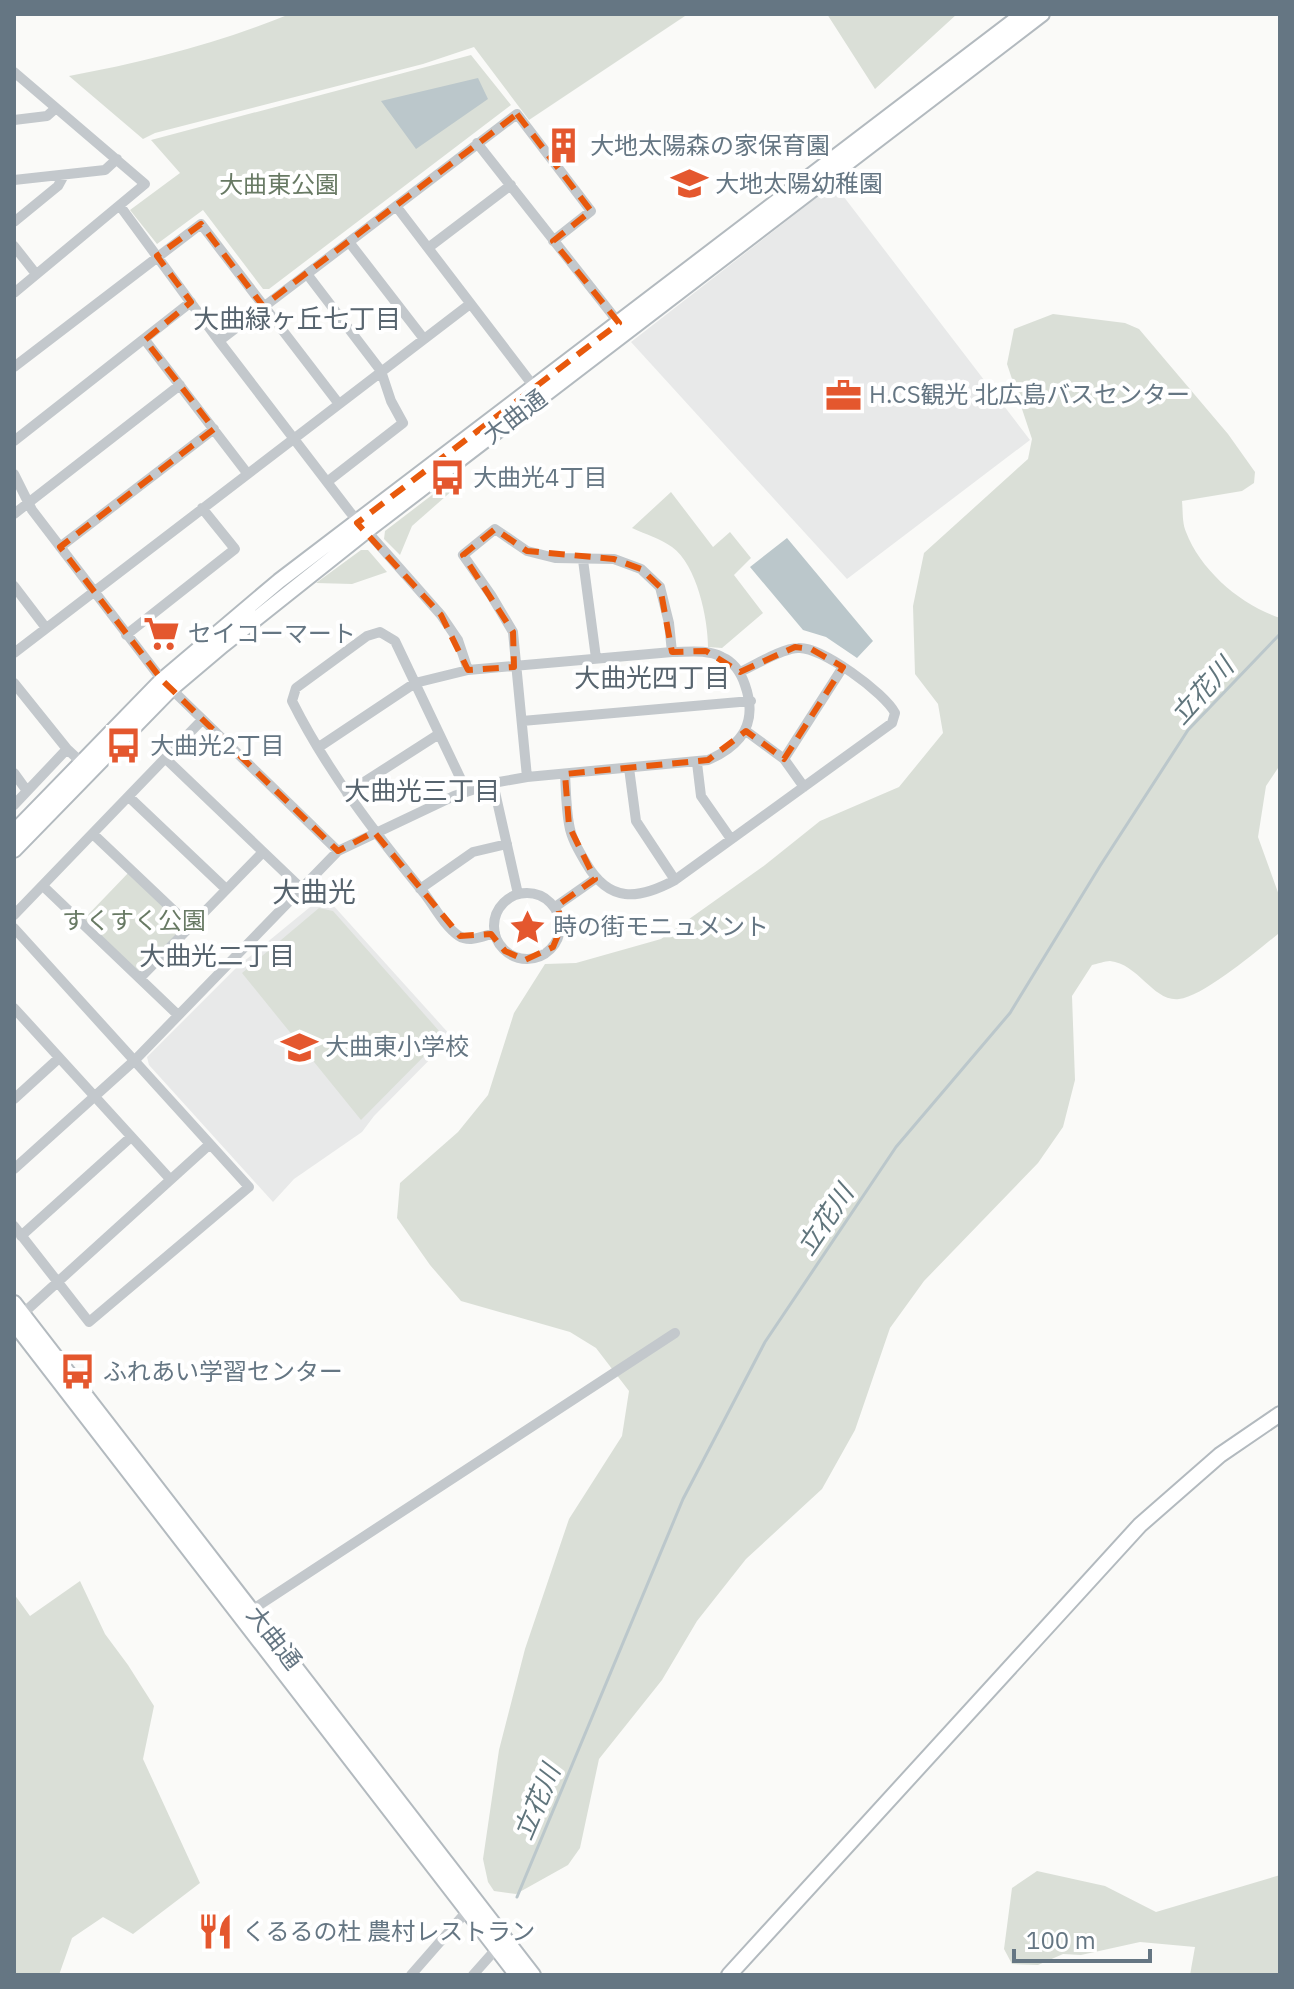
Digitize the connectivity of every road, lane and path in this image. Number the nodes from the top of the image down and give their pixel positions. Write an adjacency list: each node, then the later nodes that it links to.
1 (1023, 14): 25 (street, 大曲通)
2 (1042, 14): 25 (street, 大曲通)
3 (14, 72): 4 (street)
4 (56, 108): 5 (street); 7 (street)
5 (14, 120)
6 (477, 143): 10 (street); 12 (street); 14 (street)
7 (117, 159): 8 (street); 11 (street)
8 (64, 175): 9 (street); 13 (street)
9 (14, 180)
10 (511, 185): 14 (street); 17 (street)
11 (120, 206): 18 (street); 19 (street)
12 (396, 206): 15 (street); 17 (street)
13 (14, 222)
14 (553, 241): 25 (street)
15 (349, 242): 20 (street); 26 (street)
16 (14, 246): 19 (street)
17 (428, 248): 23 (street)
18 (157, 256): 22 (street); 24 (street); 29 (street)
19 (36, 274): 21 (street)
20 (307, 274): 24 (street); 30 (street)
21 (14, 293)
22 (191, 302): 27 (street); 28 (street)
23 (470, 304): 26 (street); 32 (street)
24 (263, 306): 28 (street); 33 (street)
25 (623, 328): 32 (street, 大曲通)
26 (424, 339): 30 (street)
27 (145, 340): 31 (street); 36 (street)
28 (219, 341): 35 (street)
29 (14, 367)
30 (381, 371): 33 (street); 39 (street)
31 (180, 385): 34 (street); 40 (street)
32 (538, 392): 43 (street, 大曲通)
33 (339, 404): 35 (street)
34 (214, 429): 37 (street); 44 (street)
35 (294, 439): 37 (street); 39 (street)
36 (14, 441)
37 (247, 473): 41 (street)
38 (14, 474): 40 (street)
39 (327, 482): 43 (street)
40 (27, 502): 42 (street); 44 (street)
41 (202, 508): 47 (street); 49 (street)
42 (14, 514)
43 (362, 527): 55 (street); 59 (street, 大曲通)
44 (60, 547): 47 (street)
45 (583, 560): 50 (street); 52 (street); 53 (street)
46 (14, 586): 48 (street)
47 (95, 591): 48 (street); 49 (street)
48 (46, 628): 51 (street)
49 (126, 635): 59 (street)
50 (672, 652): 52 (street); 56 (street)
51 (14, 653)
52 (596, 658): 53 (street)
53 (514, 667): 55 (street); 62 (street)
54 (843, 667): 56 (street); 68 (street); 76 (street)
55 (468, 670): 58 (street)
56 (740, 672): 60 (street)
57 (14, 683): 66 (street)
58 (415, 683): 64 (street); 65 (street); 65 (street)
59 (166, 685): 61 (street); 69 (street, 大曲通); 87 (street, 大曲通)
60 (751, 701): 62 (street); 63 (street)
61 (202, 720): 67 (street); 88 (street)
62 (522, 721): 74 (street)
63 (746, 731): 68 (street); 70 (street)
64 (439, 734): 77 (street); 79 (street)
65 (319, 747): 79 (street)
66 (67, 749): 69 (street); 78 (street)
67 (166, 759): 80 (street); 89 (street)
68 (784, 759): 76 (street)
69 (81, 762): 82 (street, 大曲通)
70 (697, 763): 71 (street); 85 (street)
71 (629, 768): 73 (street); 91 (street)
72 (14, 773): 78 (street)
73 (565, 774): 74 (street); 90 (street)
74 (527, 777): 75 (street)
75 (493, 783): 77 (street); 86 (street)
76 (804, 787): 85 (street)
77 (466, 790): 83 (street)
78 (27, 791): 81 (street)
79 (347, 793): 83 (street)
80 (129, 797): 84 (street); 94 (street)
81 (14, 805)
82 (14, 832)
83 (374, 832): 88 (street); 95 (street)
84 (93, 834): 92 (street); 99 (street)
85 (731, 839): 91 (street)
86 (507, 844): 95 (street); 96 (street)
87 (14, 850)
88 (338, 851): 93 (street)
89 (263, 852): 93 (street); 94 (street)
90 (595, 879): 91 (street); 97 (street)
91 (675, 880)
92 (43, 886): 98 (street); 102 (street)
93 (301, 888): 104 (street)
94 (226, 889): 99 (street)
95 (420, 889): 101 (street)
96 (518, 894): 97 (street); 101 (street)
97 (555, 907): 101 (street)
98 (14, 915)
99 (190, 926): 102 (street)
100 (14, 928): 106 (street)
101 (495, 933)
102 (140, 978): 104 (street)
103 (14, 1008): 105 (street)
104 (178, 1015): 106 (street)
105 (59, 1058): 107 (street); 108 (street)
106 (135, 1060): 108 (street); 110 (street)
107 (17, 1092)
108 (94, 1096): 109 (street); 111 (street)
109 (131, 1137): 112 (street); 113 (street)
110 (210, 1144): 112 (street); 114 (street)
111 (14, 1169)
112 (170, 1179): 114 (street)
113 (18, 1231): 114 (street)
114 (58, 1283): 115 (street)
115 (16, 1315): 118 (street, 大曲通)
116 (675, 1333): 118 (street)
117 (1280, 1414): 125 (street)
118 (247, 1613): 119 (street, 大曲通); 124 (street, 大曲通)
119 (467, 1911): 120 (street, 大曲通); 121 (street)
120 (497, 1948): 122 (street); 123 (street, 大曲通)
121 (411, 1975)
122 (473, 1975)
123 (517, 1975)
124 (533, 1975)
125 (729, 1975)

